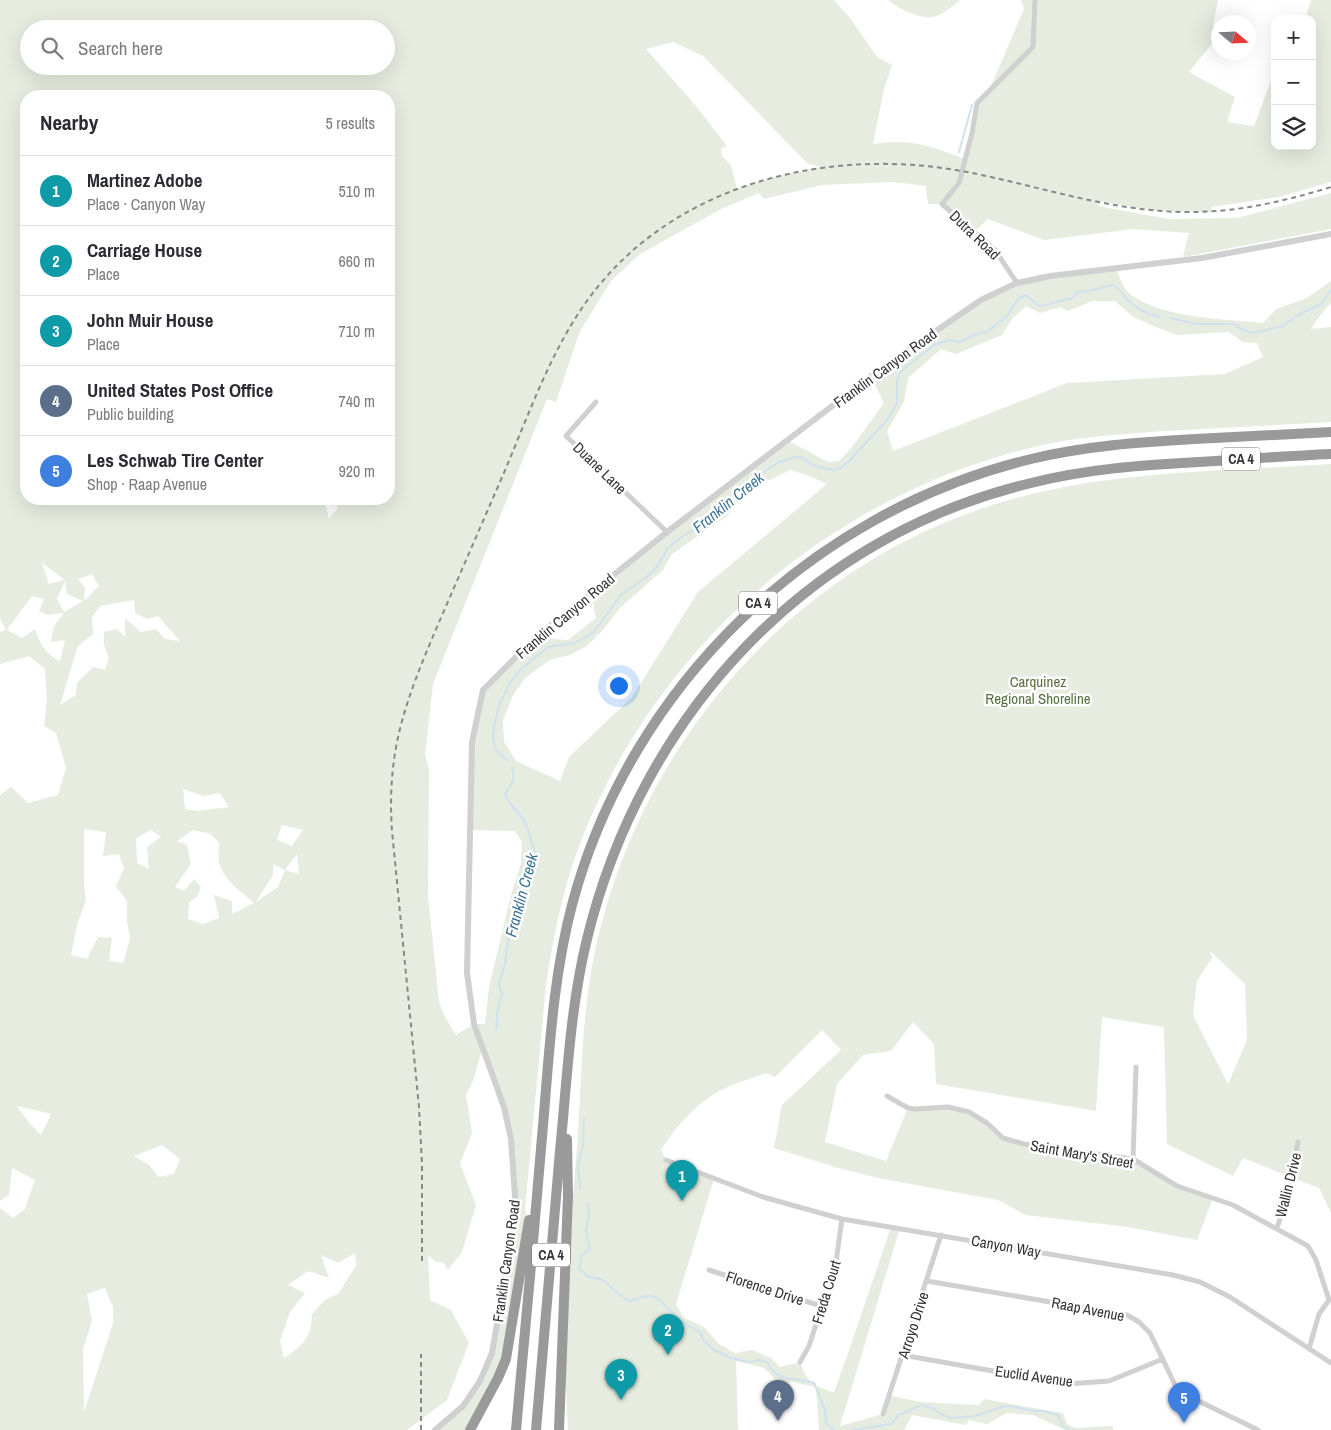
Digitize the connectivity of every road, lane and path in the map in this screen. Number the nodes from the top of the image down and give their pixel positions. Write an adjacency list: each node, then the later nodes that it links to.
1 (1035, 0): 3 (street, Dutra Road)
2 (1331, 234): 3 (street, Franklin Canyon Road)
3 (1017, 282): 7 (street, Franklin Canyon Road)
4 (596, 402): 7 (street, Duane Lane)
5 (1331, 432): 12 (highway, CA 4)
6 (1331, 454): 9 (highway, CA 4)
7 (667, 532): 28 (street, Franklin Canyon Road)
8 (1136, 1067): 13 (street)
9 (566, 1081): 31 (highway, CA 4); 32 (highway)
10 (887, 1096): 13 (street, Saint Mary's Street)
11 (1298, 1142): 16 (street, Wallin Drive)
12 (540, 1158): 29 (highway); 30 (highway, CA 4)
13 (1133, 1159): 16 (street, Saint Mary's Street)
14 (666, 1160): 15 (street, Canyon Way)
15 (842, 1219): 17 (street, Canyon Way); 21 (street, Freda Court)
16 (1277, 1228): 20 (street, Saint Mary's Street)
17 (941, 1235): 19 (street, Arroyo Drive); 22 (street, Canyon Way)
18 (709, 1270): 21 (street, Florence Drive)
19 (927, 1281): 23 (street, Arroyo Drive); 24 (street, Raap Avenue)
20 (1330, 1300): 22 (street, Saint Mary's Street)
21 (821, 1306): 25 (street, Freda Court)
22 (1309, 1349): 26 (street, Canyon Way)
23 (902, 1355): 24 (street, Euclid Avenue); 27 (street, Arroyo Drive)
24 (1163, 1359): 33 (street, Raap Avenue)
25 (800, 1362)
26 (1331, 1363)
27 (883, 1414)
28 (435, 1430)
29 (470, 1430)
30 (516, 1430)
31 (536, 1430)
32 (560, 1430)
33 (1258, 1430)

